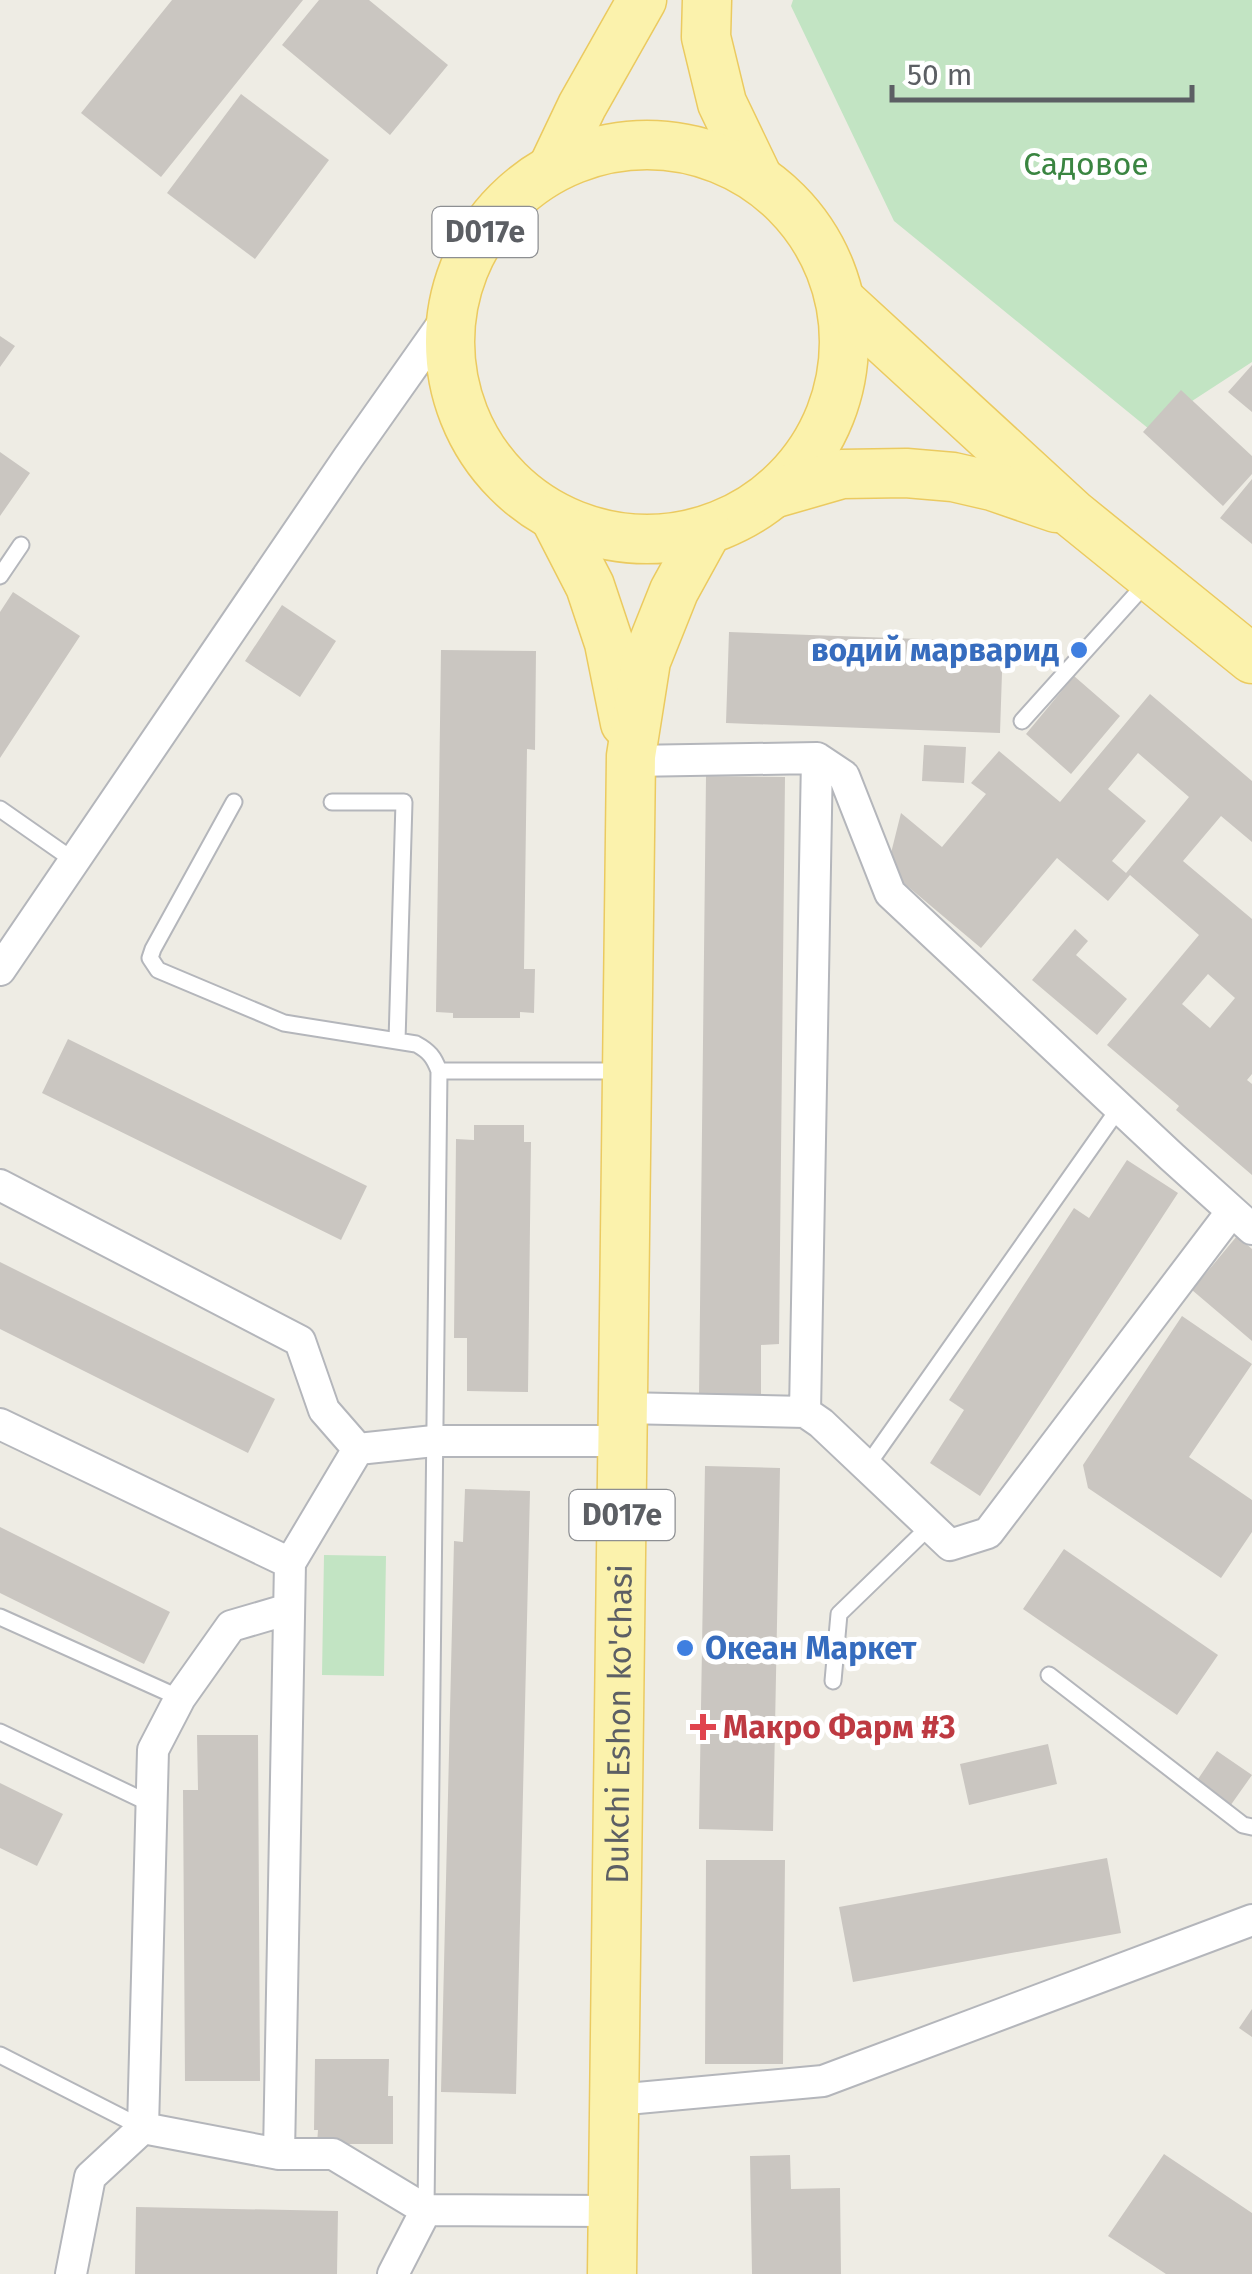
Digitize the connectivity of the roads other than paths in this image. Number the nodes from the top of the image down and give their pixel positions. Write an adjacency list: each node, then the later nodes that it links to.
1 (642, 0): 3 (main road, D017e)
2 (707, 0): 4 (main road, D017e)
3 (553, 168): 4 (main road, D017e); 6 (main road, D017e)
4 (758, 178): 5 (main road, D017e)
5 (840, 300): 7 (main road, D017e); 8 (main road)
6 (451, 312): 9 (main road, D017e); 21 (street)
7 (776, 493): 8 (main road); 10 (main road, D017e)
8 (1073, 514): 13 (main road)
9 (555, 518): 10 (main road, D017e); 16 (main road, D017e)
10 (707, 531): 16 (main road, D017e)
11 (21, 545): 12 (lane)
12 (0, 576)
13 (1151, 578): 14 (main road); 15 (lane)
14 (1252, 659)
15 (1022, 720)
16 (631, 758): 17 (street); 25 (main road, Dukchi Eshon ko'chasi / D017e)
17 (817, 758): 26 (street); 29 (street)
18 (234, 802): 23 (lane)
19 (332, 802): 23 (lane)
20 (0, 810): 21 (lane)
21 (73, 860): 22 (street)
22 (0, 970)
23 (397, 1041): 24 (lane)
24 (439, 1071): 25 (lane); 32 (lane)
25 (628, 1072): 31 (main road, Dukchi Eshon ko'chasi / D017e)
26 (1119, 1108): 28 (street); 34 (lane)
27 (0, 1184): 33 (street)
28 (1242, 1220): 35 (street)
29 (805, 1412): 31 (street); 34 (street)
30 (0, 1424): 36 (street)
31 (622, 1425): 32 (street); 47 (main road, Dukchi Eshon ko'chasi / D017e)
32 (434, 1440): 33 (street); 50 (lane)
33 (358, 1449): 36 (street)
34 (867, 1466): 35 (street)
35 (930, 1526): 40 (lane)
36 (290, 1563): 37 (street)
37 (289, 1608): 41 (street); 49 (street)
38 (0, 1617): 41 (lane)
39 (1049, 1675): 44 (lane)
40 (833, 1681)
41 (180, 1698): 43 (street)
42 (0, 1732): 43 (lane)
43 (151, 1804): 48 (street)
44 (1252, 1826)
45 (1252, 1920): 47 (street)
46 (0, 2054): 48 (lane)
47 (616, 2100): 51 (main road, Dukchi Eshon ko'chasi / D017e)
48 (143, 2128): 49 (street); 52 (street)
49 (279, 2154): 50 (street)
50 (426, 2210): 51 (street); 53 (street)
51 (613, 2211): 54 (main road, Dukchi Eshon ko'chasi / D017e)
52 (71, 2274)
53 (393, 2274)
54 (612, 2274)

